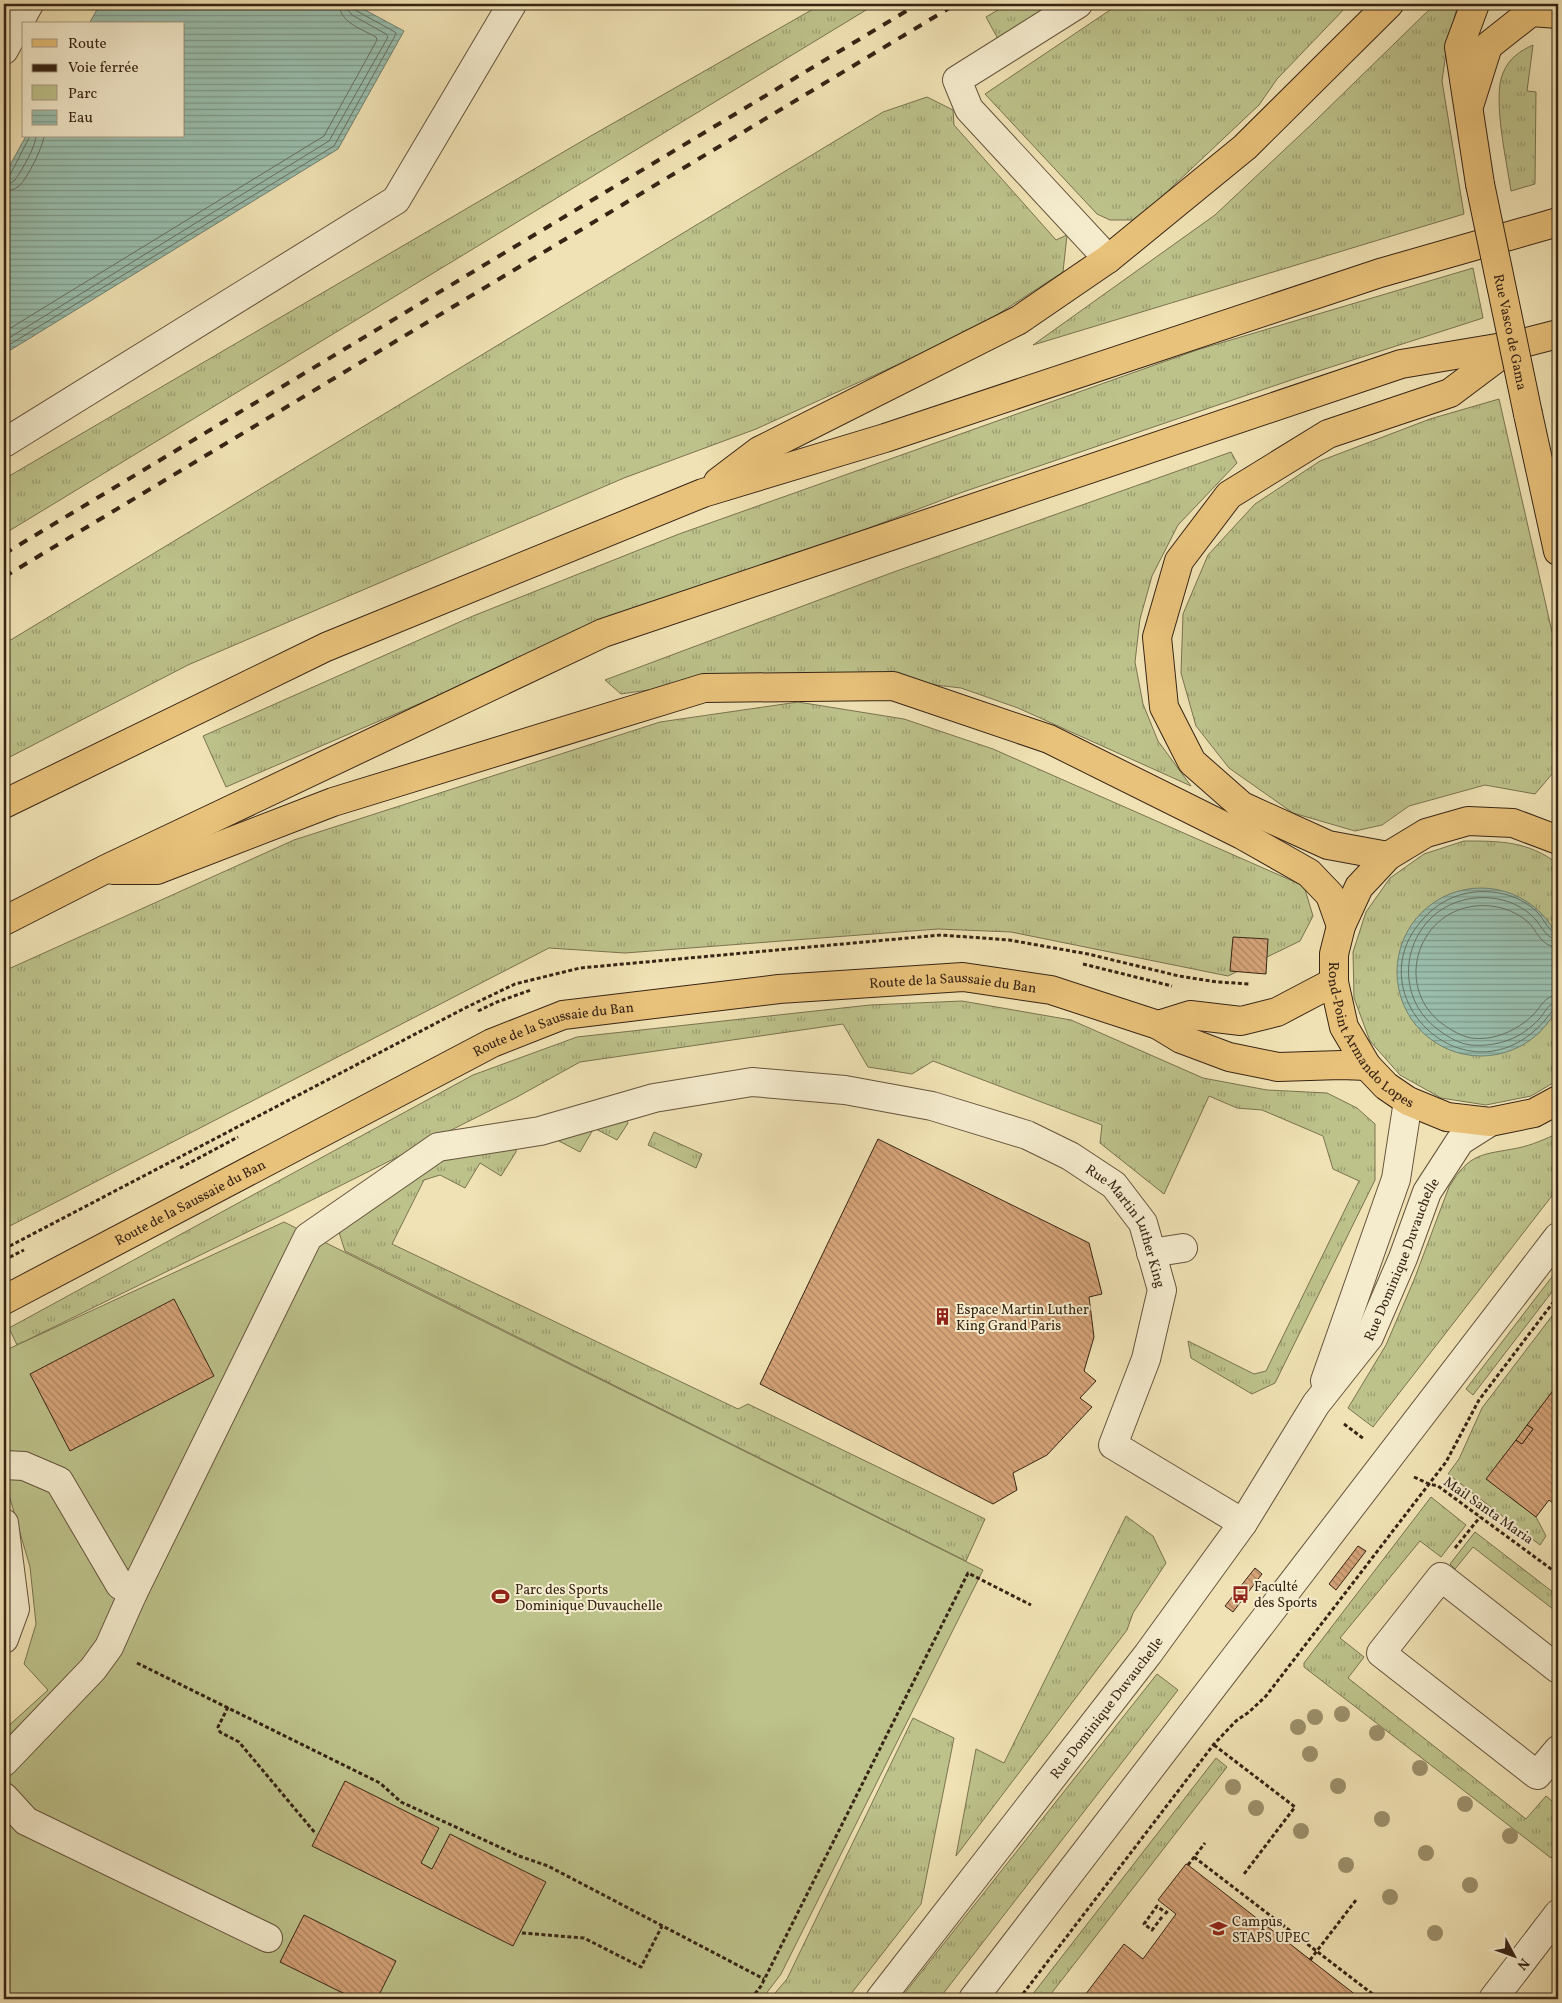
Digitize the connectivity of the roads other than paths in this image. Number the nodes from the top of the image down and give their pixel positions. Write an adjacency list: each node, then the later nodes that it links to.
1 (29, 4): 7 (street)
2 (512, 4): 13 (street)
3 (1078, 4): 10 (street)
4 (1389, 4): 10 (main road)
5 (1475, 4): 8 (main road, Rue Vasco de Gama)
6 (1558, 14): 8 (main road, Rue Vasco de Gama)
7 (4, 50)
8 (1468, 111): 15 (main road, Rue Vasco de Gama, bridge)
9 (1558, 222): 14 (main road)
10 (1108, 259): 14 (main road)
11 (1558, 334): 12 (main road)
12 (1515, 345): 18 (main road); 19 (main road)
13 (4, 443)
14 (703, 494): 16 (main road)
15 (1558, 551)
16 (4, 804)
17 (1557, 836): 18 (main road, Rond-Point Armando Lopes)
18 (1388, 856): 21 (main road, Rond-Point Armando Lopes)
19 (104, 870): 20 (main road); 21 (main road)
20 (4, 921)
21 (1340, 926): 22 (main road, Rond-Point Armando Lopes)
22 (1334, 982): 23 (main road); 24 (main road, Rond-Point Armando Lopes)
23 (1158, 1025): 24 (main road, Route de la Saussaie du Ban); 31 (main road, Route de la Saussaie du Ban)
24 (1367, 1066): 26 (main road, Rond-Point Armando Lopes)
25 (1558, 1100): 27 (main road, Rond-Point Armando Lopes)
26 (1408, 1101): 27 (main road, Rond-Point Armando Lopes); 32 (street, Rue Dominique Duvauchelle)
27 (1490, 1122): 32 (street, Rue Dominique Duvauchelle)
28 (1558, 1237): 45 (street)
29 (1183, 1248): 30 (street)
30 (1151, 1253): 35 (street, Rue Martin Luther King); 36 (street, Rue Martin Luther King)
31 (4, 1300)
32 (1316, 1404): 35 (street, Rue Dominique Duvauchelle)
33 (4, 1465): 36 (street)
34 (4, 1523): 37 (street)
35 (1243, 1523): 44 (street, Rue Dominique Duvauchelle)
36 (133, 1593): 40 (street)
37 (4, 1639)
38 (1558, 1669): 39 (street)
39 (1558, 1750)
40 (4, 1762)
41 (4, 1797): 43 (street)
42 (1558, 1914): 46 (street)
43 (268, 1938)
44 (880, 1999)
45 (973, 1999)
46 (1493, 1999)

